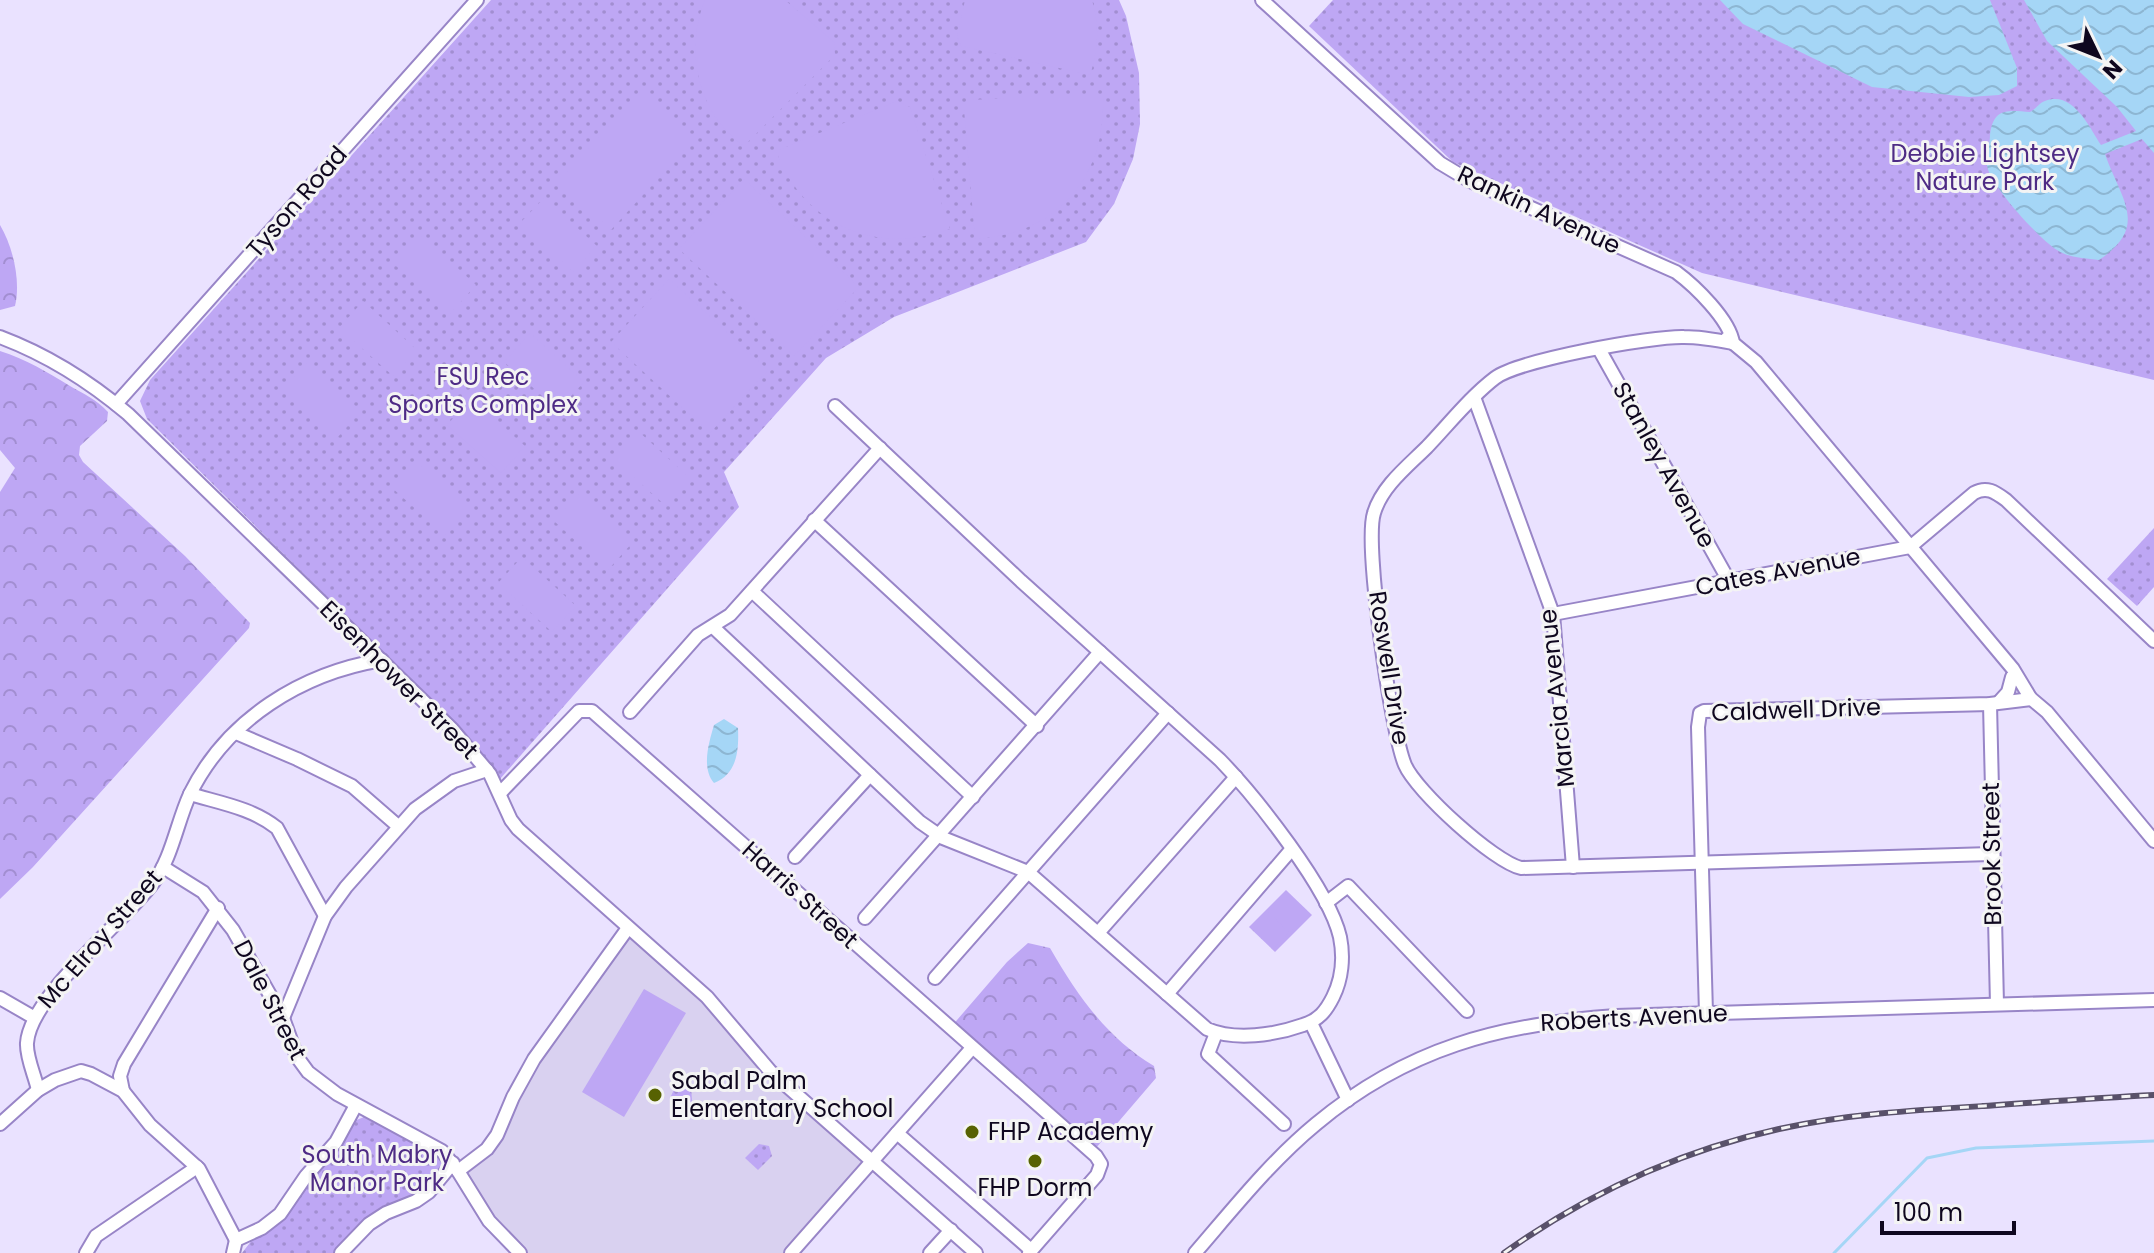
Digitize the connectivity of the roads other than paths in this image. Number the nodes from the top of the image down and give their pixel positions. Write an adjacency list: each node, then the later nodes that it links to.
1 (477, 0): 7 (street, Tyson Road)
2 (1262, 0): 4 (street, Rankin Avenue)
3 (0, 337): 7 (street, Eisenhower Street)
4 (1733, 343): 5 (street, Roswell Drive); 11 (street, Rankin Avenue)
5 (1599, 349): 6 (street, Roswell Drive); 12 (street, Stanley Avenue)
6 (1474, 397): 14 (street, Marcia Avenue); 41 (street, Roswell Drive)
7 (116, 404): 18 (street, Eisenhower Street)
8 (835, 406): 9 (street)
9 (880, 448): 10 (street); 17 (street)
10 (814, 520): 13 (street); 25 (street)
11 (1910, 547): 12 (street, Cates Avenue); 16 (street, Cates Avenue); 19 (street, Rankin Avenue)
12 (1729, 581): 14 (street, Cates Avenue)
13 (752, 591): 15 (street); 32 (street)
14 (1553, 614): 41 (street, Marcia Avenue)
15 (713, 627): 23 (street); 28 (street)
16 (2154, 641)
17 (1100, 652): 24 (street); 25 (street)
18 (382, 660): 26 (street, Mc Elroy Street); 27 (street, Eisenhower Street)
19 (2006, 662): 20 (street, Rankin Avenue); 21 (street, Rankin Avenue)
20 (2012, 677): 21 (street, Rankin Avenue); 22 (street)
21 (2031, 699): 22 (street, Caldwell Drive); 35 (street, Rankin Avenue)
22 (1995, 703): 37 (street, Brook Street); 39 (street, Caldwell Drive)
23 (630, 712)
24 (1168, 713): 29 (street); 42 (street)
25 (1037, 726): 32 (street)
26 (236, 733): 31 (street, Mc Elroy Street); 33 (street)
27 (487, 770): 30 (street, Eisenhower Street); 33 (street)
28 (870, 775): 34 (street); 38 (street)
29 (1236, 777): 36 (street); 48 (street)
30 (500, 793): 47 (street, Eisenhower Street); 60 (street, Harris Street)
31 (190, 794): 40 (street, Mc Elroy Street); 45 (street)
32 (973, 797): 34 (street)
33 (398, 826): 45 (street)
34 (939, 835): 42 (street); 46 (street)
35 (2154, 841)
36 (1291, 850): 43 (street); 50 (street)
37 (1991, 854): 39 (street, Roswell Drive); 53 (street, Brook Street)
38 (795, 857)
39 (1702, 861): 41 (street, Roswell Drive); 55 (street, Caldwell Drive)
40 (163, 867): 44 (street, Dale Street); 56 (street, Mc Elroy Street)
41 (1573, 867)
42 (1028, 872): 48 (street); 49 (street)
43 (1326, 903): 54 (street); 58 (street)
44 (218, 908): 57 (street, Dale Street); 62 (street)
45 (325, 916): 57 (street)
46 (865, 918)
47 (628, 928): 68 (street, Eisenhower Street); 70 (street)
48 (1098, 933): 50 (street)
49 (935, 978)
50 (1167, 994): 59 (street)
51 (0, 998): 56 (street)
52 (2154, 1000): 53 (street, Roberts Avenue)
53 (1997, 1004): 55 (street, Roberts Avenue)
54 (1467, 1011)
55 (1706, 1013): 63 (street, Roberts Avenue)
56 (33, 1017): 61 (street, Mc Elroy Street)
57 (283, 1018): 64 (street, Dale Street)
58 (1311, 1023): 59 (street); 63 (street)
59 (1216, 1033): 66 (street)
60 (972, 1048): 67 (street); 73 (street, Harris Street)
61 (38, 1090): 62 (street); 65 (street)
62 (123, 1091): 69 (street)
63 (1348, 1100): 80 (street, Roberts Avenue)
64 (356, 1105): 70 (street, Dale Street); 72 (street)
65 (0, 1124)
66 (1284, 1124)
67 (897, 1133): 68 (street); 73 (street)
68 (872, 1162): 71 (street, Eisenhower Street); 77 (street)
69 (197, 1167): 72 (street); 74 (street)
70 (456, 1167): 75 (street); 76 (street, Dale Street)
71 (951, 1230): 78 (street); 79 (street, Eisenhower Street)
72 (235, 1247)
73 (1030, 1252)
74 (86, 1253)
75 (341, 1253)
76 (520, 1253)
77 (791, 1253)
78 (930, 1253)
79 (976, 1253)
80 (1195, 1253)

